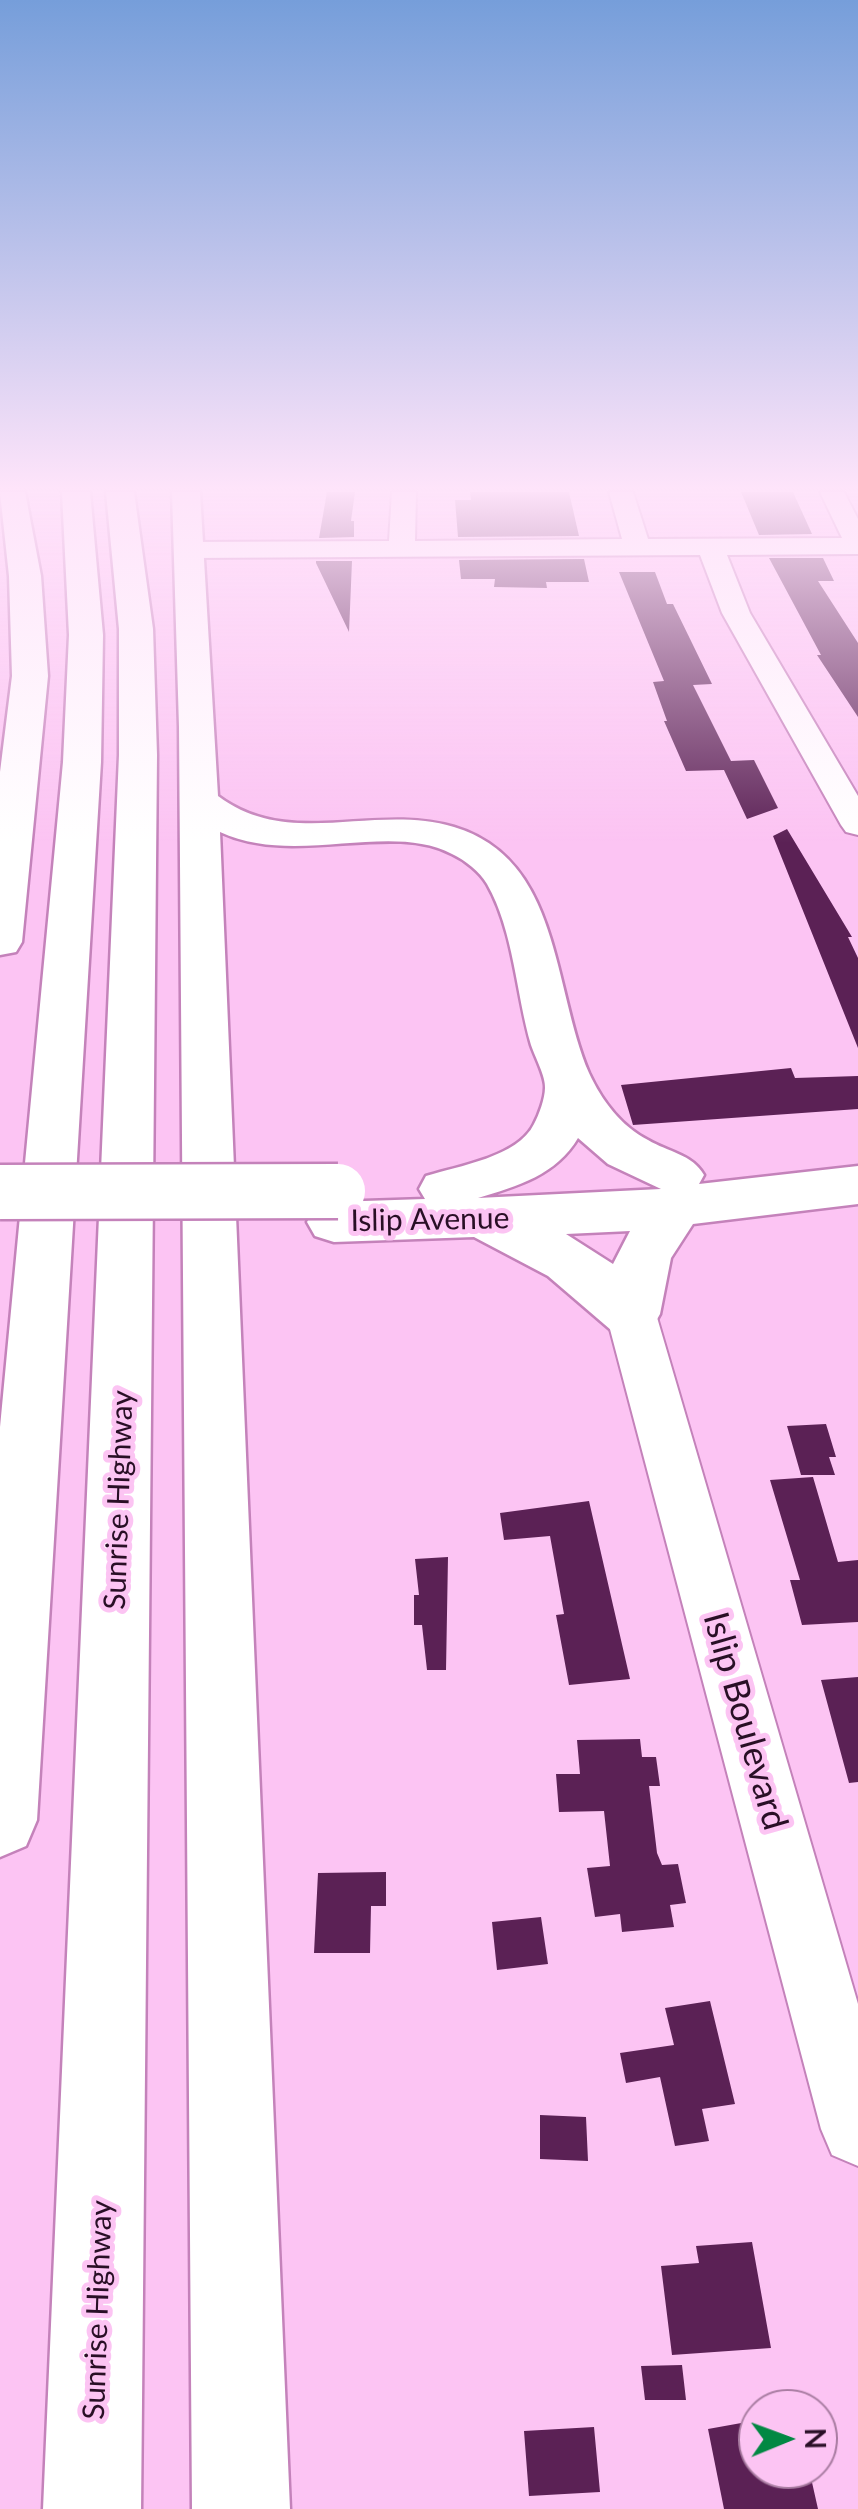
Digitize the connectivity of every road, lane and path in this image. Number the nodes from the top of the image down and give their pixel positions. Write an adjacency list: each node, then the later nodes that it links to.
1 (22, 609): 6 (main road)
2 (85, 609): 23 (main road)
3 (134, 609): 25 (main road, Sunrise Highway)
4 (193, 609): 8 (main road)
5 (735, 609): 9 (street)
6 (26, 733): 7 (main road); 11 (main road)
7 (0, 766)
8 (198, 799): 10 (main road); 12 (main road)
9 (858, 825)
10 (312, 837): 12 (main road); 14 (main road)
11 (5, 863): 13 (main road)
12 (201, 917): 26 (main road)
13 (0, 942)
14 (570, 1088): 18 (main road); 19 (main road)
15 (858, 1161): 18 (main road, Islip Avenue)
16 (858, 1185): 18 (main road, Islip Avenue)
17 (0, 1192): 20 (main road, Islip Avenue, bridge)
18 (676, 1192): 19 (main road, Islip Avenue); 22 (main road)
19 (463, 1205): 20 (main road, Islip Avenue); 22 (main road)
20 (336, 1206): 21 (main road, Islip Avenue)
21 (0, 1224)
22 (631, 1314): 24 (street, Islip Boulevard)
23 (0, 1820)
24 (858, 2129)
25 (92, 2509)
26 (241, 2509)

